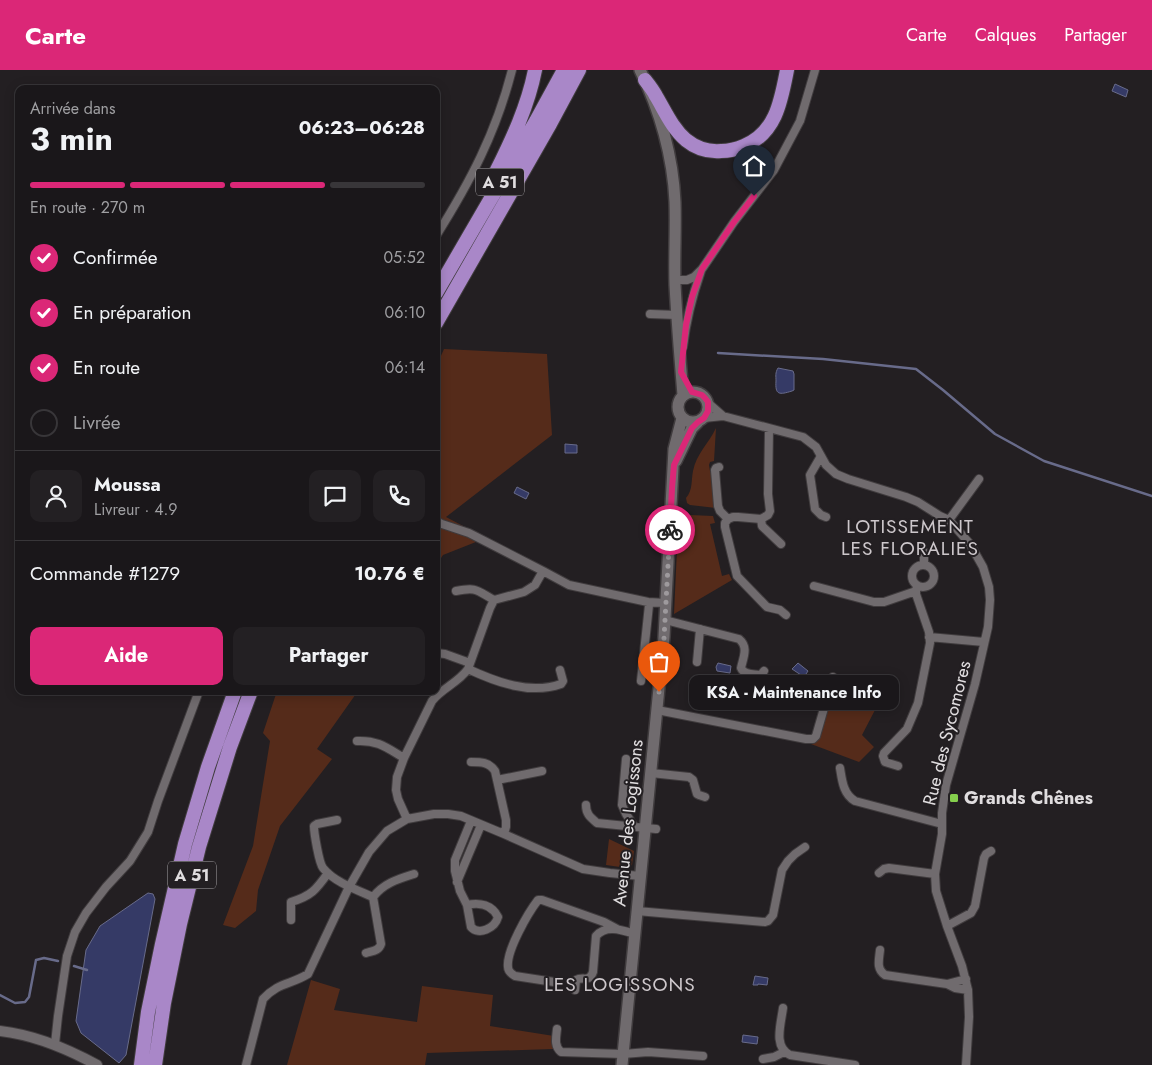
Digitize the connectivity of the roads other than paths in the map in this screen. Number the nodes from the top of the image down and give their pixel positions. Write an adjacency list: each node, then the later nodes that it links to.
1 (512, 70): 10 (street)
2 (535, 70): 12 (highway)
3 (564, 70): 14 (highway, A 51)
4 (579, 70): 9 (highway, A 51)
5 (587, 70): 9 (highway)
6 (786, 70): 8 (highway)
7 (815, 70): 11 (street)
8 (643, 75): 13 (main road)
9 (550, 124): 17 (highway, A 51)
10 (440, 230)
11 (702, 269): 13 (street); 18 (street)
12 (440, 273)
13 (675, 282): 16 (main road)
14 (440, 286)
15 (650, 314): 16 (street)
16 (677, 315): 18 (main road)
17 (440, 316)
18 (681, 372): 19 (main road)
19 (688, 394): 20 (main road); 22 (main road)
20 (708, 402): 21 (street); 23 (main road)
21 (722, 416): 23 (street); 24 (street, Rue des Sycomores)
22 (682, 418): 23 (main road); 26 (main road, Avenue des Logissons)
23 (701, 420): 26 (main road, Avenue des Logissons)
24 (769, 428): 25 (street, Rue des Sycomores); 30 (street)
25 (822, 456): 29 (street); 32 (street, Rue des Sycomores)
26 (674, 465): 43 (main road, Avenue des Logissons)
27 (719, 467): 31 (street)
28 (979, 480): 32 (street)
29 (826, 517)
30 (760, 519): 31 (street); 34 (street)
31 (728, 520): 44 (street)
32 (949, 520): 48 (street, Rue des Sycomores)
33 (440, 523): 37 (street)
34 (781, 544)
35 (921, 548): 36 (street)
36 (924, 565): 39 (street); 39 (street)
37 (543, 571): 41 (street); 42 (street)
38 (814, 586): 39 (street)
39 (917, 589): 47 (street)
40 (456, 591): 41 (street)
41 (494, 600): 51 (street)
42 (648, 602): 43 (street); 55 (street)
43 (666, 603): 45 (main road, Avenue des Logissons)
44 (786, 615)
45 (666, 620): 46 (street); 61 (main road, Avenue des Logissons)
46 (700, 629): 50 (street); 53 (street)
47 (929, 637): 48 (street); 66 (street)
48 (984, 642): 76 (street, Rue des Sycomores)
49 (440, 653): 51 (street)
50 (697, 662)
51 (469, 666): 52 (street); 56 (street)
52 (560, 670)
53 (764, 671)
54 (833, 678): 61 (street)
55 (641, 681)
56 (440, 693)
57 (198, 695): 106 (street)
58 (234, 695): 112 (highway, A 51)
59 (250, 695): 113 (highway, A 51)
60 (437, 695): 63 (street)
61 (657, 710): 69 (main road, Avenue des Logissons)
62 (358, 741): 63 (street)
63 (404, 758): 73 (street)
64 (626, 759): 78 (street)
65 (471, 762): 70 (street)
66 (898, 766)
67 (840, 768): 76 (street)
68 (542, 771): 70 (street)
69 (650, 774): 71 (street); 78 (main road, Avenue des Logissons)
70 (497, 780): 79 (street)
71 (706, 797)
72 (586, 805): 78 (street)
73 (407, 819): 75 (street); 88 (street)
74 (338, 820): 82 (street)
75 (471, 820): 77 (street); 87 (street)
76 (942, 824): 85 (street, Rue des Sycomores)
77 (481, 825): 79 (street); 87 (street)
78 (645, 827): 86 (main road, Avenue des Logissons)
79 (504, 834): 86 (street)
80 (805, 847): 91 (street)
81 (991, 851): 93 (street)
82 (328, 873): 88 (street); 92 (street)
83 (879, 873): 85 (street)
84 (414, 874): 89 (street)
85 (935, 874): 93 (street, Rue des Sycomores)
86 (640, 876): 91 (main road, Avenue des Logissons)
87 (457, 882): 90 (street)
88 (349, 886): 89 (street); 114 (street)
89 (373, 897): 97 (street)
90 (467, 905): 90 (street)
91 (637, 911): 95 (main road, Avenue des Logissons)
92 (291, 920)
93 (947, 926): 98 (street, Rue des Sycomores)
94 (617, 929): 95 (street); 99 (street); 101 (street)
95 (635, 934): 109 (main road, Avenue des Logissons)
96 (880, 950): 100 (street)
97 (366, 953)
98 (966, 979): 100 (street); 102 (street, Rue des Sycomores)
99 (554, 982)
100 (947, 984): 102 (street)
101 (575, 990)
102 (968, 990): 116 (street, Rue des Sycomores)
103 (783, 1008): 107 (street)
104 (558, 1029): 109 (street)
105 (0, 1031): 106 (street)
106 (55, 1044): 111 (street)
107 (784, 1052): 110 (street); 115 (street)
108 (703, 1056): 109 (street)
109 (622, 1059)
110 (763, 1060)
111 (97, 1065)
112 (141, 1065)
113 (155, 1065)
114 (246, 1065)
115 (855, 1065)
116 (966, 1065)

